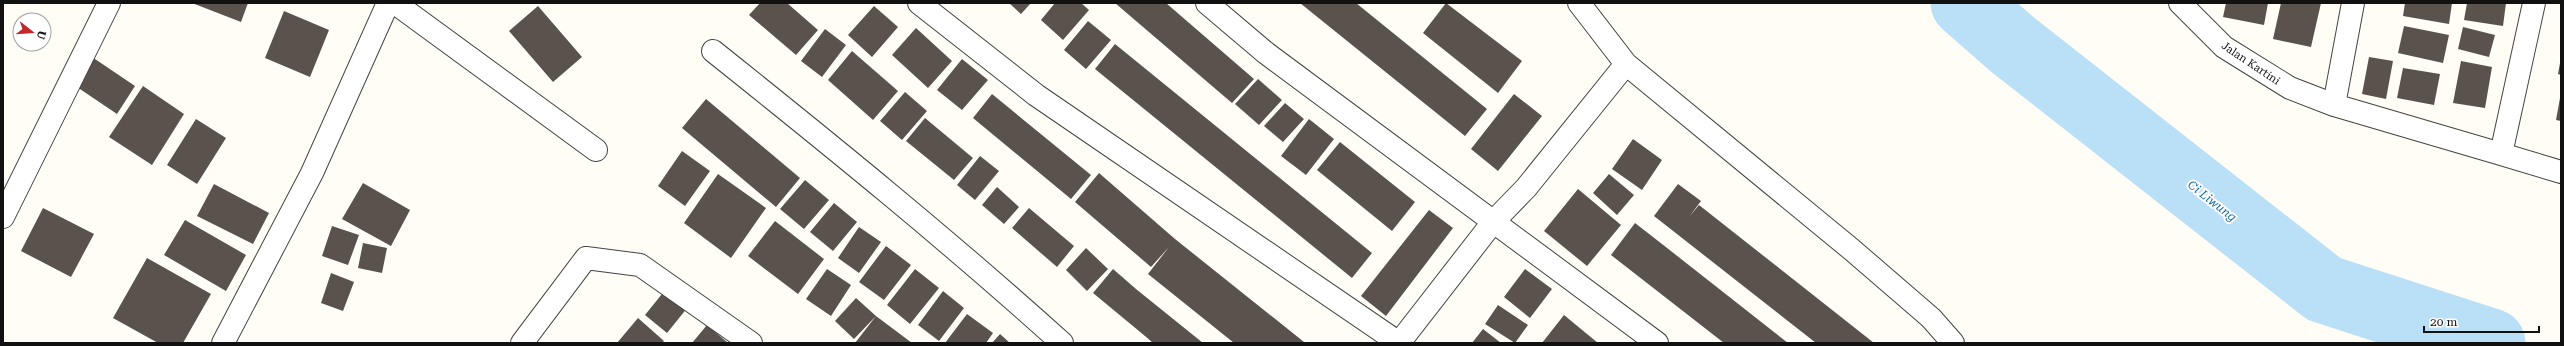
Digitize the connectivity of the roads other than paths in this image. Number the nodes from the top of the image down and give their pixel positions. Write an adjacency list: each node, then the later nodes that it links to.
1 (109, 3): 16 (street)
2 (388, 3): 18 (street)
3 (395, 3): 13 (street)
4 (919, 3): 22 (street)
5 (1207, 3): 17 (street)
6 (1579, 3): 11 (street)
7 (2180, 3): 12 (street, Jalan Kartini)
8 (2353, 3): 12 (street)
9 (2534, 3): 14 (street)
10 (713, 51): 21 (street)
11 (1626, 64): 17 (street); 24 (street)
12 (2334, 105): 14 (street, Jalan Kartini)
13 (596, 150)
14 (2501, 154): 15 (street, Jalan Kartini)
15 (2561, 172)
16 (3, 217)
17 (1493, 222): 22 (street); 23 (street)
18 (222, 343)
19 (522, 343): 20 (street)
20 (750, 343)
21 (1062, 343)
22 (1399, 343)
23 (1657, 343)
24 (1953, 343)

